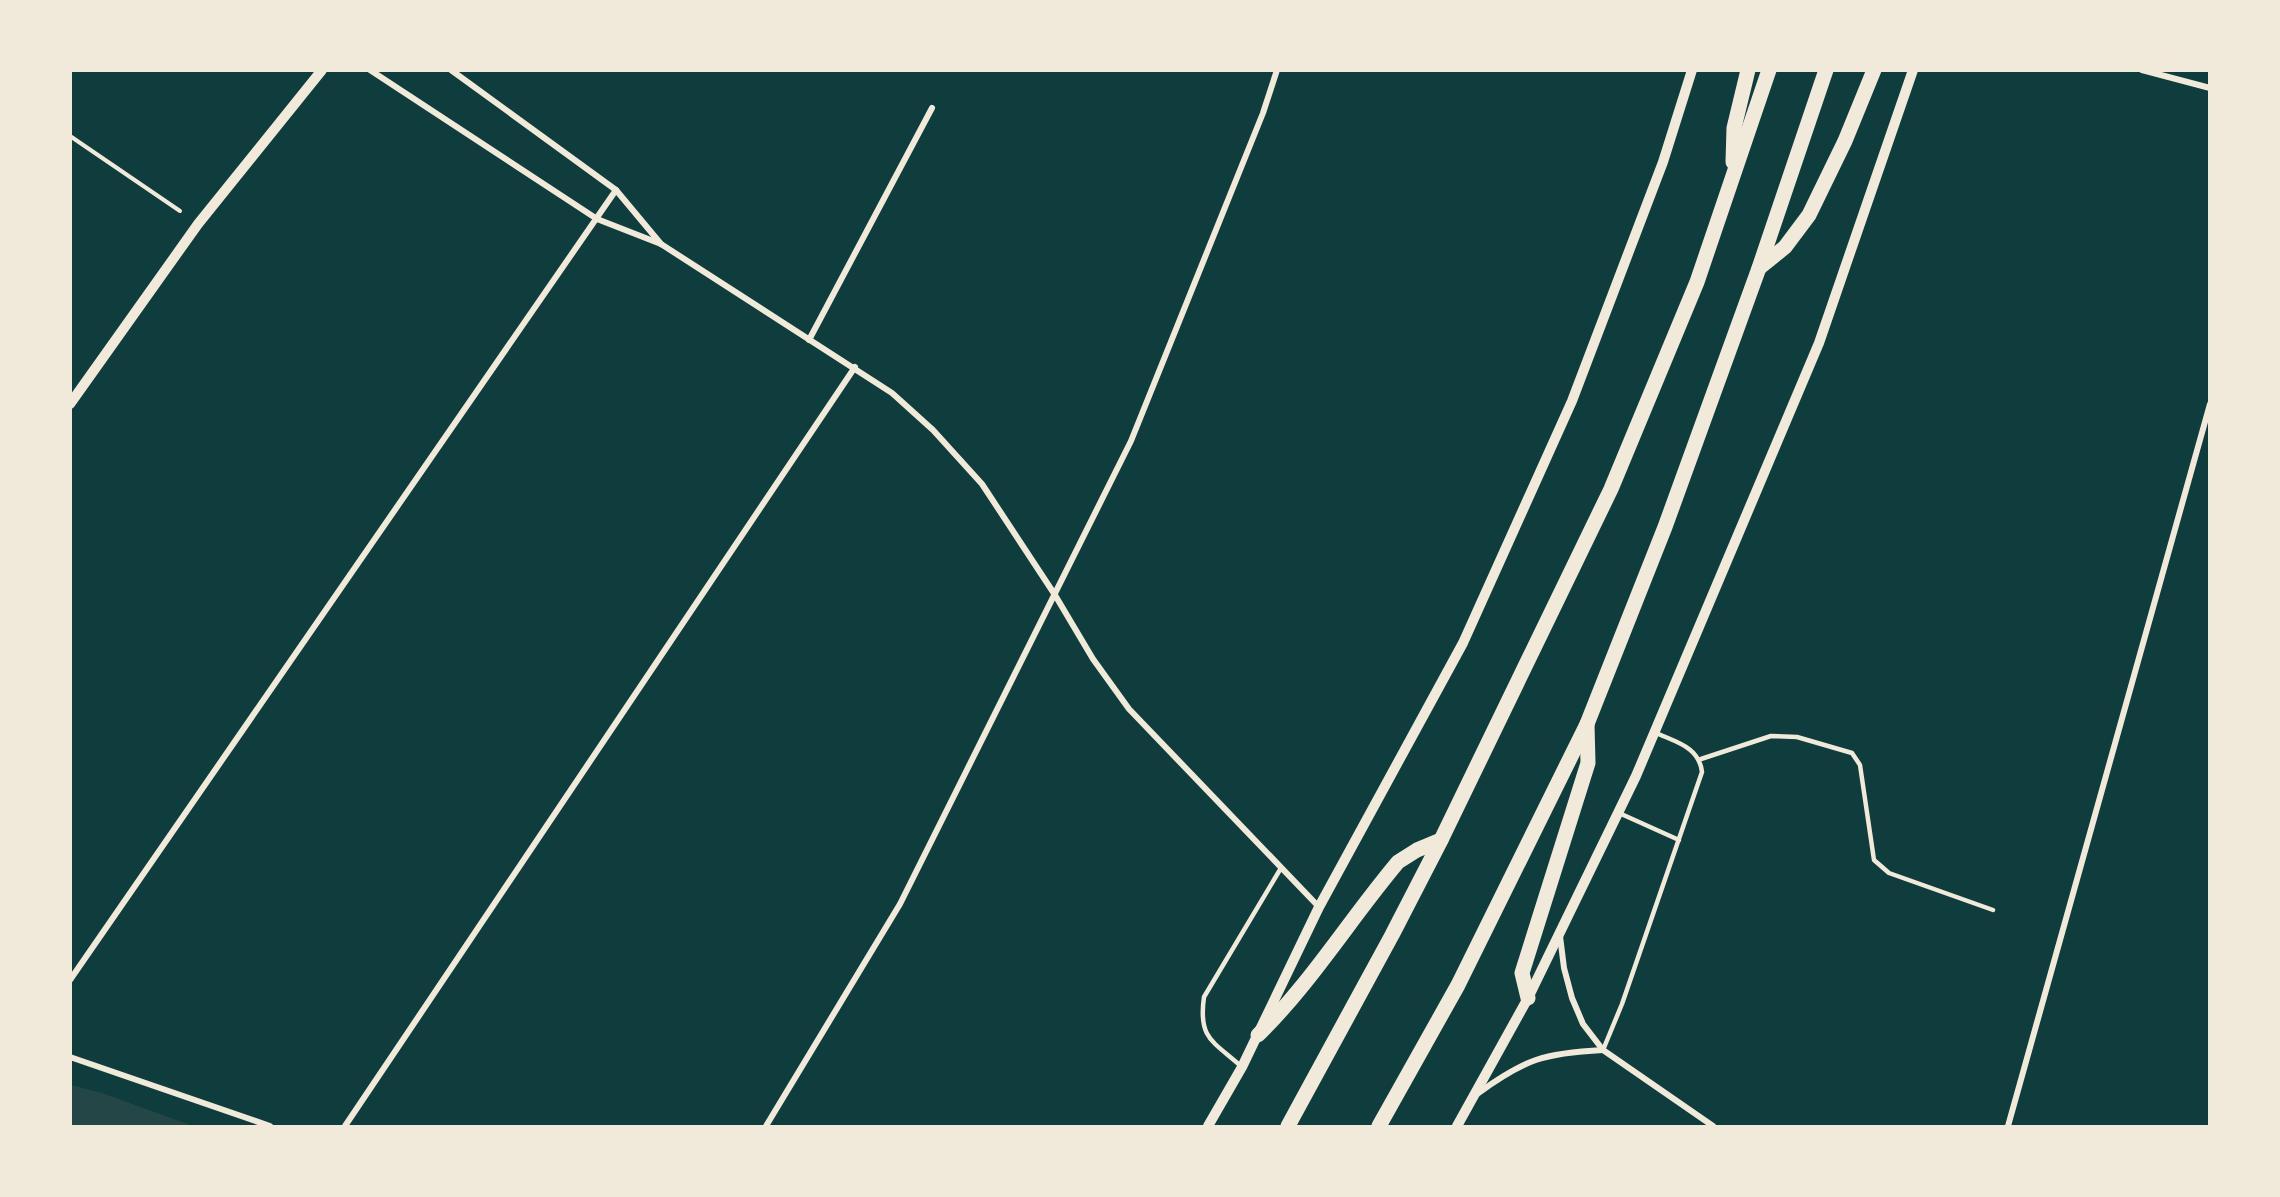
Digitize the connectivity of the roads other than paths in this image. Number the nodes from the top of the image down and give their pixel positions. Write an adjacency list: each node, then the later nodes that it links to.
1 (322, 70): 21 (street)
2 (370, 70): 16 (street)
3 (451, 70): 15 (street)
4 (1277, 70): 23 (street)
5 (1692, 70): 31 (street)
6 (1748, 70): 14 (main road)
7 (1770, 70): 14 (main road)
8 (1826, 70): 18 (main road)
9 (1874, 70): 18 (main road)
10 (1913, 70): 25 (street)
11 (2142, 70): 12 (street)
12 (2210, 88)
13 (932, 108): 19 (street)
14 (1733, 177): 28 (main road)
15 (616, 190): 16 (street); 17 (street)
16 (597, 219): 17 (street); 34 (street)
17 (662, 244): 19 (street)
18 (1759, 268): 24 (main road)
19 (809, 339): 20 (street)
20 (855, 367): 23 (street); 42 (street)
21 (70, 404)
22 (2210, 404): 49 (street)
23 (1055, 595): 30 (street); 43 (street)
24 (1587, 724): 35 (main road); 46 (main road)
25 (1654, 732): 26 (lane); 27 (street)
26 (1701, 759): 29 (lane); 32 (lane)
27 (1619, 813): 29 (lane); 33 (street)
28 (1441, 840): 36 (main road); 45 (main road)
29 (1679, 840): 37 (lane)
30 (1281, 868): 31 (street); 39 (lane)
31 (1319, 907): 36 (street)
32 (1993, 910)
33 (1560, 935): 35 (street); 37 (street)
34 (70, 980)
35 (1528, 998): 40 (street)
36 (1258, 1035): 39 (street)
37 (1603, 1050): 40 (street); 48 (street)
38 (70, 1057): 41 (street)
39 (1242, 1067): 44 (street)
40 (1474, 1096): 47 (street)
41 (270, 1126)
42 (345, 1126)
43 (766, 1126)
44 (1208, 1126)
45 (1288, 1126)
46 (1379, 1126)
47 (1457, 1126)
48 (1713, 1126)
49 (2008, 1126)

